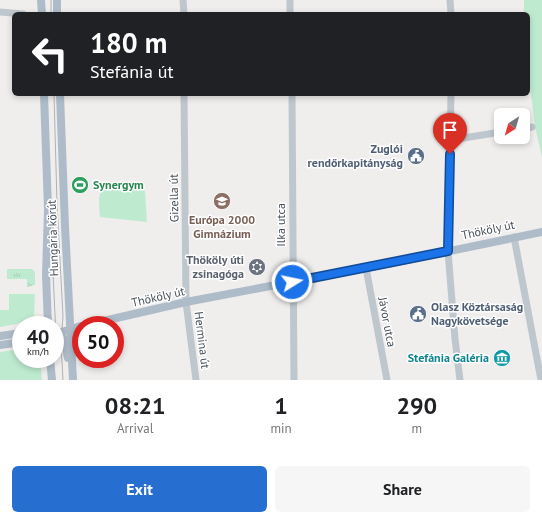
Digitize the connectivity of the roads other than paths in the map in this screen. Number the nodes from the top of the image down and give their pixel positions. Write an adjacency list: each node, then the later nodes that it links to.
1 (41, 0): 7 (main road)
2 (57, 0): 8 (main road)
3 (184, 0): 9 (street)
4 (290, 0): 10 (street)
5 (450, 0): 11 (street)
6 (0, 12): 12 (street)
7 (42, 12)
8 (57, 12)
9 (184, 12)
10 (290, 12)
11 (451, 12)
12 (12, 13)
13 (44, 96): 26 (main road, Hungária körút)
14 (60, 96): 28 (main road, Hungária körút)
15 (184, 96): 25 (street, Gizella út)
16 (292, 96): 24 (street, Ilka utca)
17 (451, 96): 19 (street)
18 (494, 133): 19 (street)
19 (451, 140): 22 (street)
20 (542, 232): 21 (main road, Thököly út)
21 (514, 237): 22 (main road, Thököly út); 42 (street)
22 (448, 251): 23 (main road, Thököly út); 41 (street)
23 (366, 268): 24 (main road, Thököly út); 40 (street, Jávor utca)
24 (292, 282): 25 (main road, Thököly út); 39 (street, Ilka utca)
25 (186, 302): 27 (main road, Thököly út); 38 (street, Hermina út)
26 (48, 316)
27 (124, 316)
28 (70, 329): 29 (main road); 37 (main road, Hungária körút)
29 (64, 330)
30 (12, 334): 31 (main road)
31 (0, 336)
32 (64, 339): 37 (main road)
33 (12, 343): 34 (main road)
34 (0, 345)
35 (51, 368): 36 (main road)
36 (52, 380)
37 (73, 380)
38 (196, 380)
39 (294, 380)
40 (387, 380)
41 (460, 380)
42 (541, 380)

